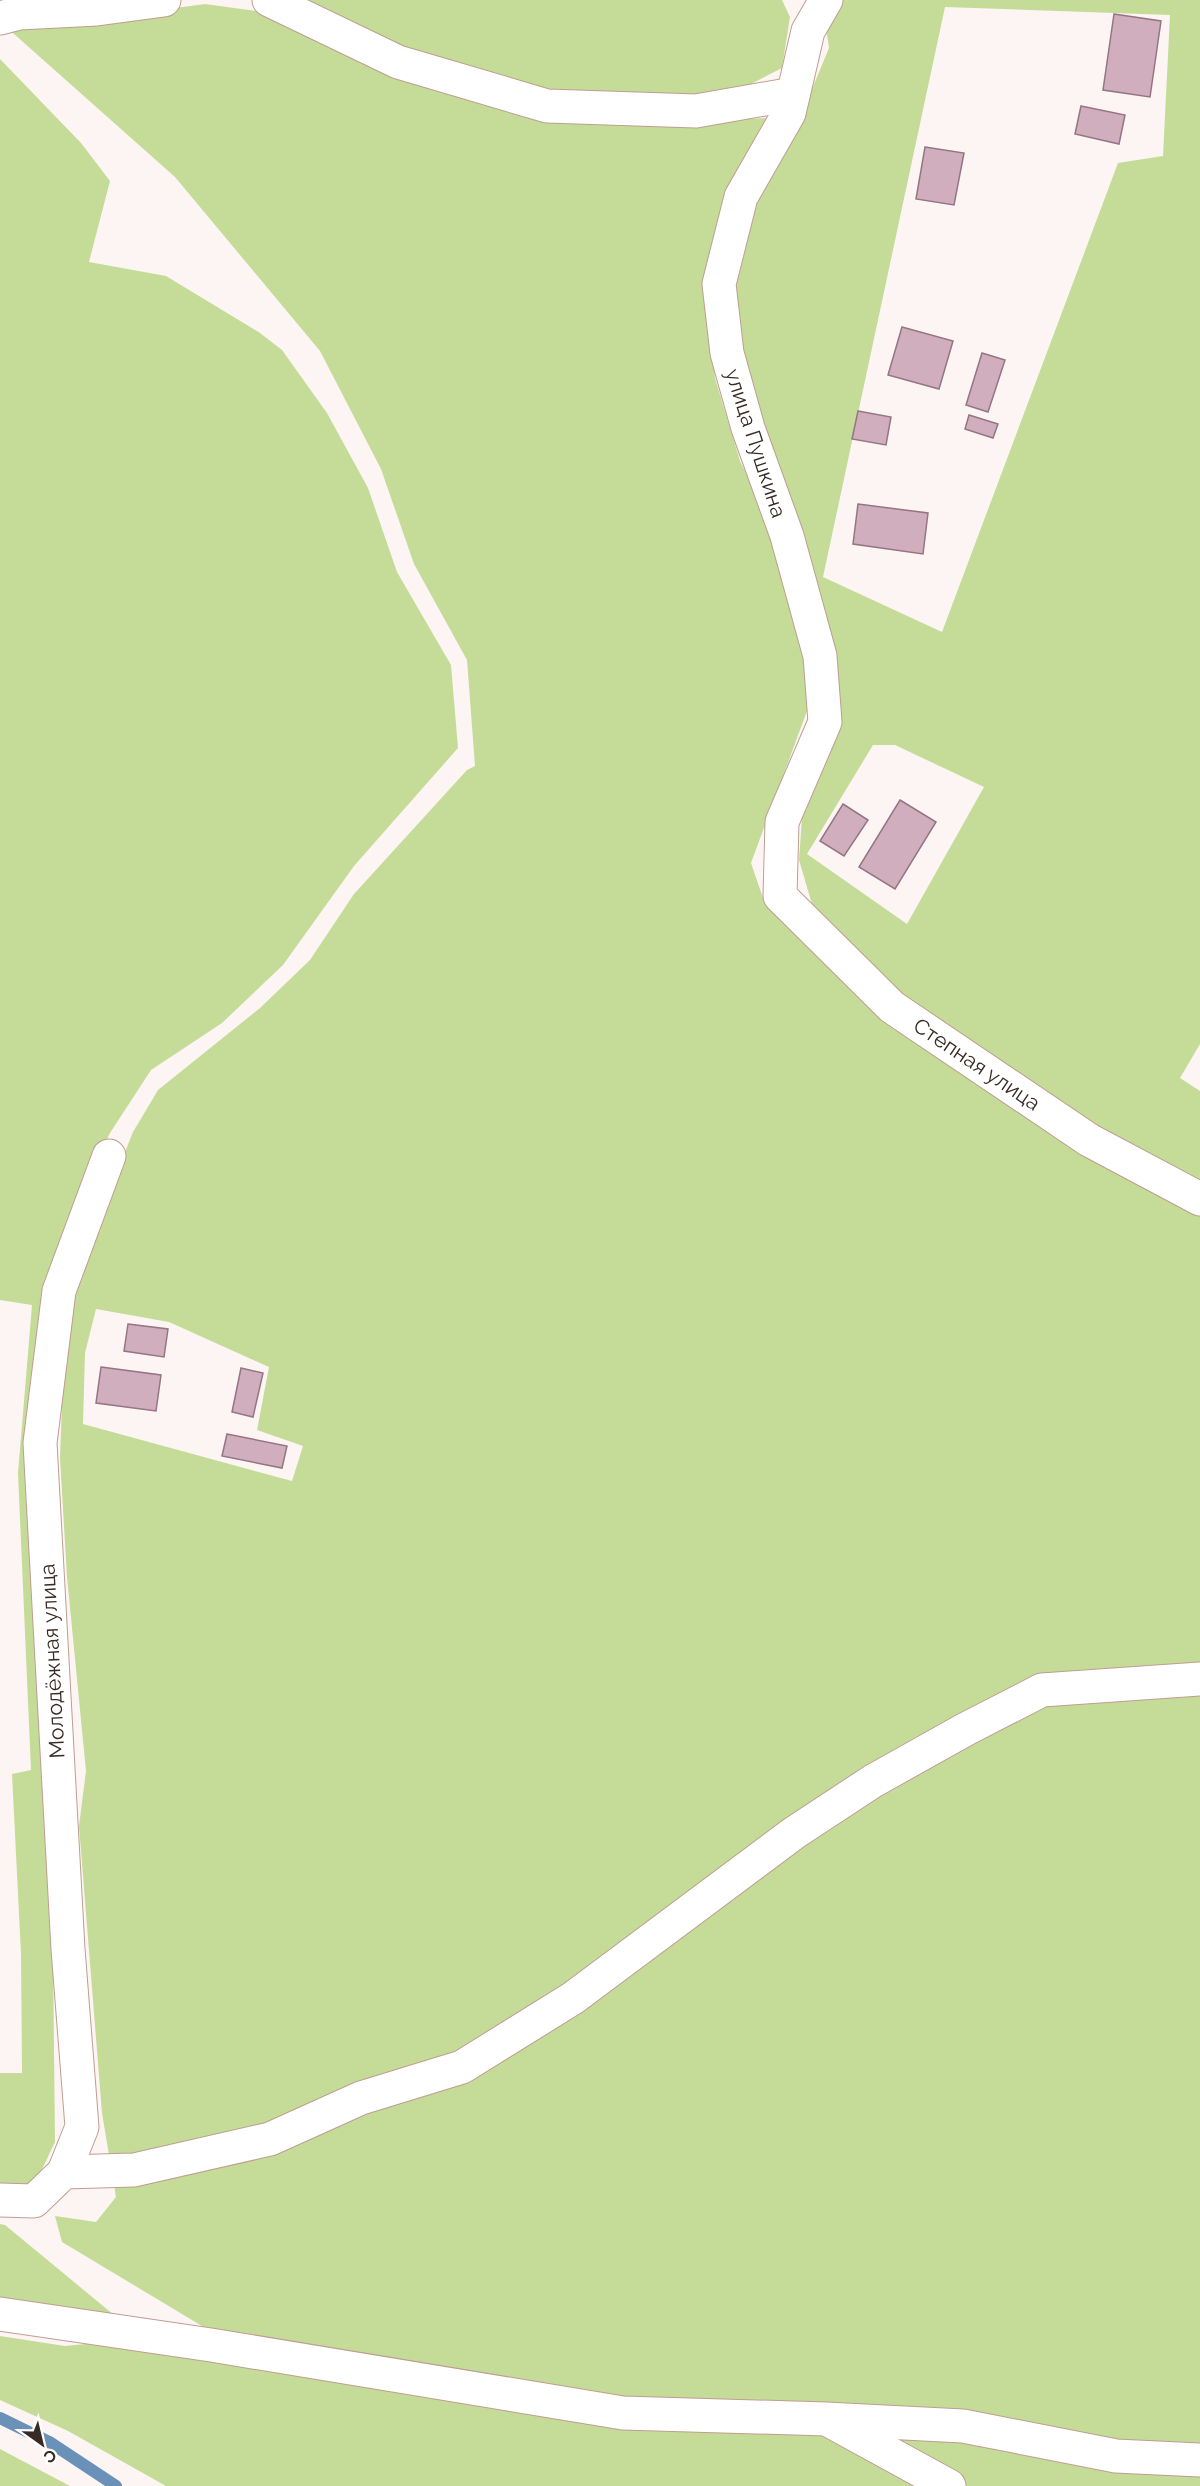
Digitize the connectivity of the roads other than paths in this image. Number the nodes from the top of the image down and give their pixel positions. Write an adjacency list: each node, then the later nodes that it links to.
1 (164, 0): 4 (street)
2 (269, 0): 5 (street)
3 (826, 0): 5 (street, улица Пушкина)
4 (0, 18)
5 (793, 94): 6 (street, улица Пушкина)
6 (780, 896): 8 (street, Степная улица)
7 (109, 1156): 10 (street, Молодёжная улица)
8 (1200, 1199)
9 (1200, 1679): 10 (street)
10 (64, 2172): 11 (street)
11 (0, 2200)
12 (0, 2314): 13 (street)
13 (825, 2419): 14 (street); 15 (street)
14 (1200, 2460)
15 (949, 2486)

